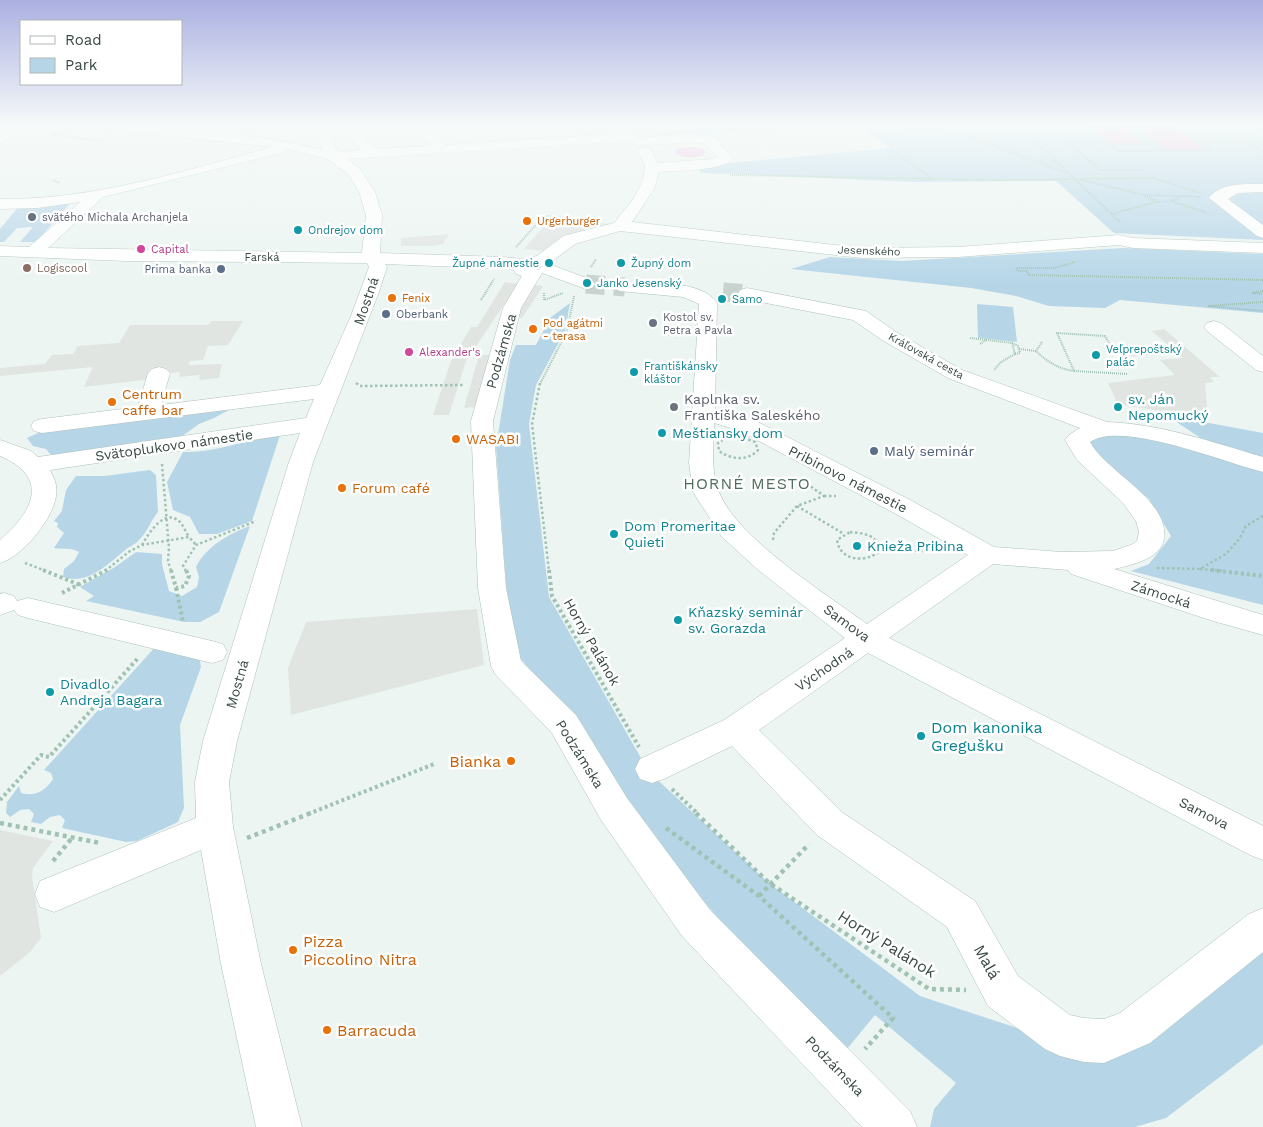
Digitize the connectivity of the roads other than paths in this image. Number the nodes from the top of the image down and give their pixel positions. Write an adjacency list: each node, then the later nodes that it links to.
1 (164, 179): 5 (street)
2 (359, 179): 15 (street)
3 (649, 179): 7 (street)
4 (1263, 188): 8 (street)
5 (98, 194): 6 (street); 12 (street)
6 (0, 204)
7 (620, 226): 9 (street, Jesenského); 16 (street)
8 (1263, 233)
9 (1124, 239): 10 (street, Jesenského); 13 (street, Jesenského)
10 (1263, 243)
11 (95, 245): 12 (street)
12 (38, 248): 14 (street, Farská); 15 (street, Farská)
13 (1263, 248)
14 (0, 251)
15 (372, 257): 16 (street, Farská); 25 (street, Mostná)
16 (537, 267): 17 (street); 48 (street, Podzámska)
17 (586, 284)
18 (625, 287): 21 (street)
19 (723, 292): 21 (street)
20 (747, 294): 30 (street, Kráľovská cesta)
21 (701, 296): 27 (street, Samova)
22 (1214, 327): 23 (street)
23 (1263, 366)
24 (158, 374): 26 (street)
25 (328, 391): 26 (street); 28 (street, Mostná)
26 (148, 413): 29 (street)
27 (705, 414): 35 (street, Pribinovo námestie); 39 (street, Samova)
28 (314, 424): 32 (street, Svätoplukovo námestie); 43 (street, Mostná)
29 (42, 426)
30 (1104, 428): 33 (street, Kráľovská cesta); 36 (street)
31 (0, 448): 32 (street)
32 (35, 465): 34 (street)
33 (1263, 465)
34 (0, 554)
35 (988, 555): 36 (street); 39 (street, Východná)
36 (1062, 561): 38 (street, Zámocká)
37 (8, 605): 40 (street)
38 (1262, 624)
39 (866, 639): 41 (street, Východná); 44 (street, Samova)
40 (212, 652)
41 (736, 729): 42 (street, Východná); 46 (street, Malá)
42 (652, 769)
43 (230, 832): 45 (street); 47 (street, Mostná)
44 (1263, 844)
45 (54, 894)
46 (1263, 927)
47 (279, 1127)
48 (894, 1127)

